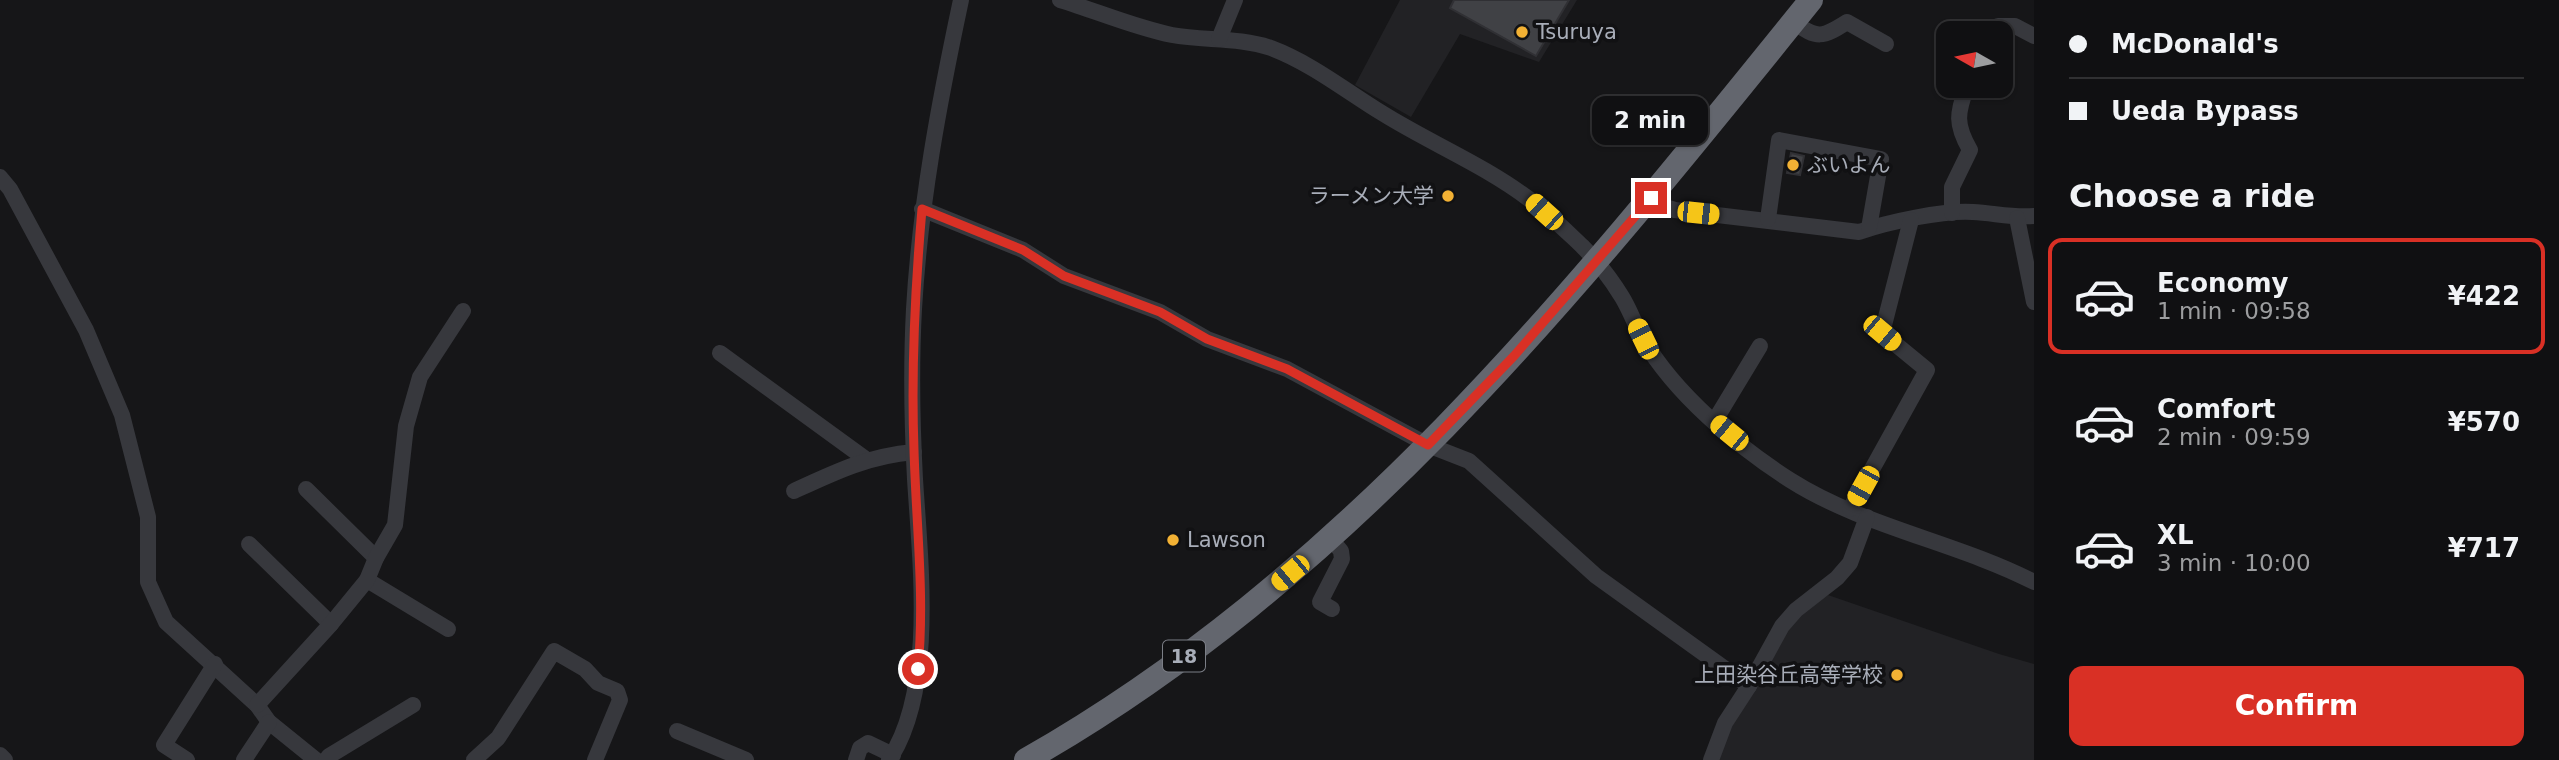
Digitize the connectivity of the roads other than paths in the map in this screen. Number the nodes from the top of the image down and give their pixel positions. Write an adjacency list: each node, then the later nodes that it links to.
1 (961, 0): 13 (street)
2 (1060, 0): 8 (street)
3 (1235, 0): 8 (street)
4 (1811, 0): 5 (highway, 18)
5 (1793, 22): 9 (street); 12 (highway, 18)
6 (2013, 26): 7 (street)
7 (2034, 36)
8 (1219, 38): 20 (street)
9 (1886, 44)
10 (1963, 98): 14 (street)
11 (0, 177): 41 (street)
12 (1651, 198): 17 (street); 20 (highway, 18)
13 (922, 209): 26 (street); 27 (street)
14 (1952, 213): 16 (street); 18 (street)
15 (2034, 216): 16 (street)
16 (2017, 218): 21 (street)
17 (1768, 219): 19 (street); 19 (street)
18 (1911, 220): 19 (street); 31 (street)
19 (1869, 228)
20 (1597, 262): 25 (street); 26 (highway, 18)
21 (2034, 302)
22 (463, 311): 35 (street)
23 (1760, 346): 25 (street)
24 (720, 353): 28 (street)
25 (1714, 422): 31 (street)
26 (1428, 445): 33 (highway, 18); 42 (street)
27 (914, 452): 28 (street); 48 (street)
28 (867, 460): 30 (street)
29 (306, 489): 35 (street)
30 (794, 491)
31 (1850, 509): 32 (street)
32 (1867, 517): 37 (street); 42 (street)
33 (1332, 539): 38 (street); 58 (highway, 18)
34 (249, 544): 39 (street)
35 (376, 558): 36 (street)
36 (367, 580): 39 (street); 40 (street)
37 (2034, 582)
38 (1332, 609)
39 (331, 624): 43 (street)
40 (448, 629)
41 (215, 664): 43 (street); 50 (street)
42 (1749, 686): 59 (street)
43 (257, 705): 45 (street)
44 (413, 705): 53 (street)
45 (269, 722): 51 (street); 52 (street)
46 (677, 731): 56 (street)
47 (0, 755): 49 (street)
48 (891, 757): 57 (street)
49 (5, 760)
50 (187, 760)
51 (244, 760)
52 (316, 760)
53 (326, 760)
54 (474, 760): 55 (street)
55 (595, 760)
56 (746, 760)
57 (856, 760)
58 (1026, 760)
59 (1711, 760)

